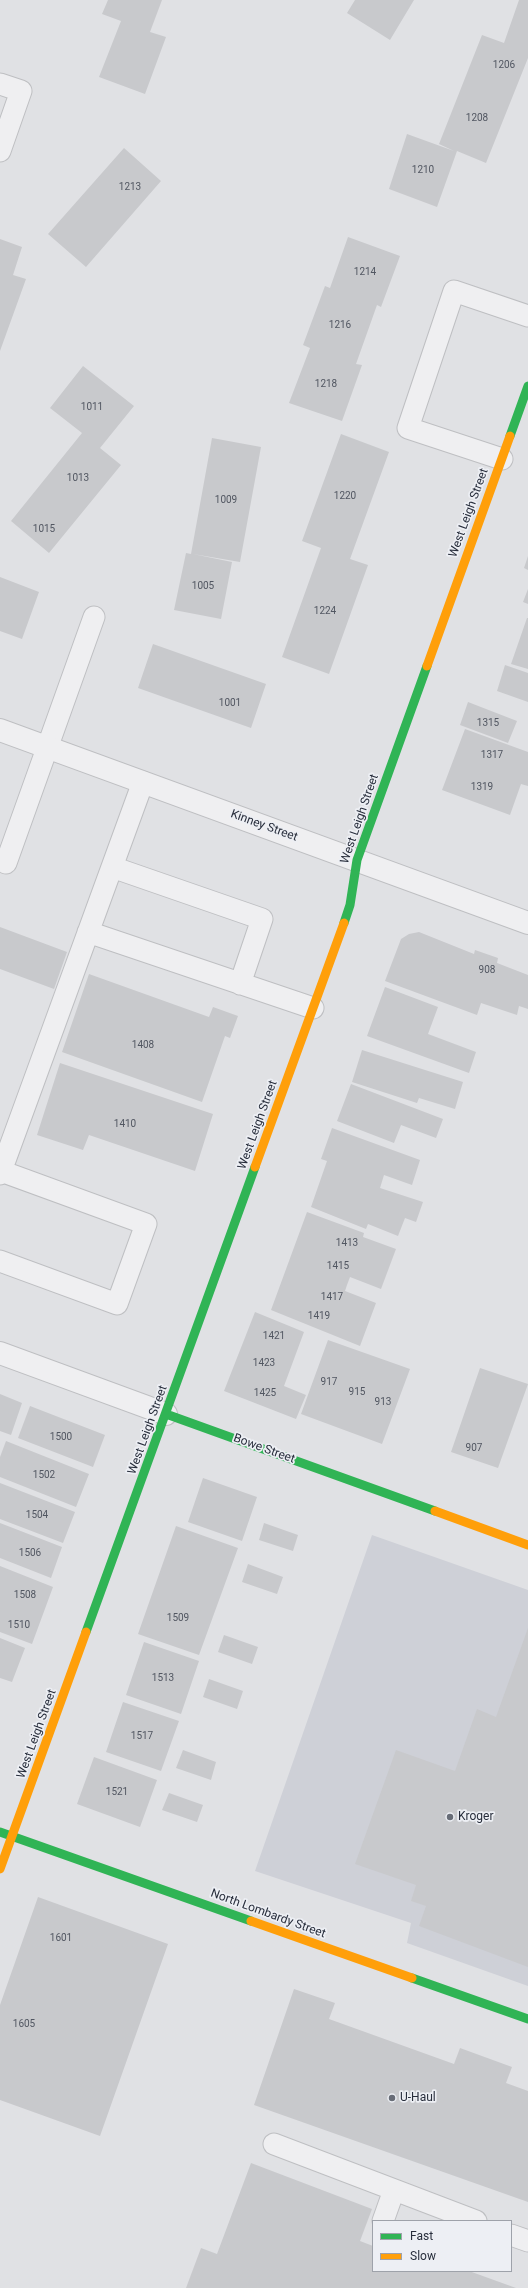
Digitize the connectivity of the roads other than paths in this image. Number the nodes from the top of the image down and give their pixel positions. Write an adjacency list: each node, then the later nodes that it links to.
1 (0, 84): 2 (lane)
2 (0, 151)
3 (528, 316): 5 (lane)
4 (528, 386): 5 (street, West Leigh Street)
5 (502, 459): 10 (street, West Leigh Street)
6 (94, 617): 8 (lane)
7 (0, 730): 8 (street, Kinney Street)
8 (47, 747): 9 (street, Kinney Street); 11 (lane)
9 (143, 782): 10 (street, Kinney Street); 12 (lane)
10 (357, 860): 13 (street, Kinney Street); 16 (street, West Leigh Street)
11 (6, 863)
12 (112, 868): 14 (lane); 15 (lane)
13 (528, 923)
14 (88, 932): 15 (lane); 17 (lane)
15 (240, 984): 16 (lane)
16 (313, 1008): 20 (street, West Leigh Street)
17 (1, 1173): 18 (lane)
18 (0, 1262)
19 (0, 1353): 20 (street, Bowe Street)
20 (166, 1414): 21 (street, Bowe Street); 23 (street, West Leigh Street)
21 (528, 1545)
22 (0, 1832): 23 (street, North Lombardy Street)
23 (12, 1836): 24 (street, West Leigh Street); 25 (street, North Lombardy Street)
24 (0, 1869)
25 (528, 2019)
26 (274, 2144): 27 (lane)
27 (394, 2190): 28 (lane); 29 (lane)
28 (383, 2220)
29 (473, 2220)
30 (512, 2235): 31 (lane)
31 (528, 2241)

